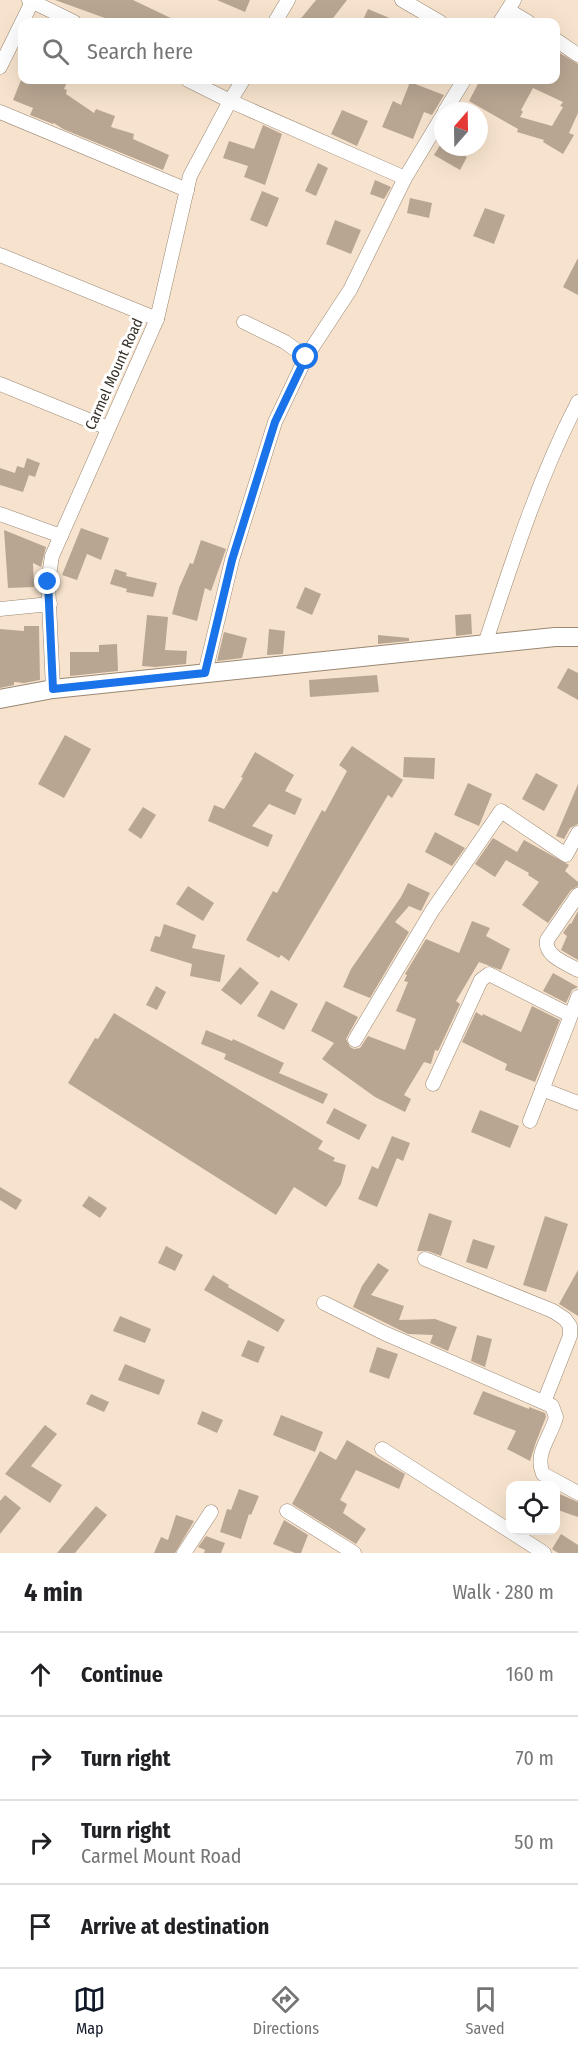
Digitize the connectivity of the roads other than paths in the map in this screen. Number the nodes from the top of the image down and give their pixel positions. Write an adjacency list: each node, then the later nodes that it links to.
1 (288, 0): 7 (street)
2 (402, 0): 8 (street)
3 (31, 1): 5 (street); 6 (street)
4 (511, 5): 9 (street); 10 (street)
5 (23, 18)
6 (66, 18)
7 (277, 18)
8 (433, 18)
9 (503, 18)
10 (524, 18)
11 (18, 29): 14 (street)
12 (560, 43): 13 (street)
13 (578, 55)
14 (0, 67)
15 (196, 84): 18 (street)
16 (240, 84): 18 (street, Carmel Mount Road)
17 (462, 84): 19 (street)
18 (230, 100): 22 (street); 23 (street, Carmel Mount Road)
19 (451, 102)
20 (0, 112): 23 (street)
21 (434, 130): 22 (street)
22 (405, 178): 27 (street)
23 (187, 190): 25 (street, Carmel Mount Road)
24 (0, 255): 25 (street)
25 (157, 319): 30 (street, Carmel Mount Road)
26 (244, 322): 27 (street)
27 (306, 357): 37 (street)
28 (0, 384): 30 (street)
29 (576, 410): 36 (street)
30 (108, 428): 32 (street, Carmel Mount Road)
31 (0, 514): 32 (street)
32 (61, 536): 33 (street, Carmel Mount Road)
33 (50, 604): 34 (street); 38 (street, Carmel Mount Road)
34 (0, 609)
35 (578, 637): 36 (street)
36 (485, 644): 37 (street)
37 (205, 673): 38 (street)
38 (53, 689): 39 (street)
39 (0, 699)
40 (578, 833): 41 (street)
41 (566, 855): 42 (street); 47 (street)
42 (578, 865)
43 (578, 895): 44 (street)
44 (578, 970)
45 (578, 997): 46 (street)
46 (570, 1015): 48 (street); 49 (street)
47 (355, 1040)
48 (433, 1084)
49 (542, 1089): 50 (street); 51 (street)
50 (578, 1103)
51 (530, 1121)
52 (425, 1259): 54 (street)
53 (324, 1303): 54 (street)
54 (544, 1402): 56 (street)
55 (382, 1449): 61 (street)
56 (578, 1493)
57 (287, 1511): 60 (street)
58 (211, 1512): 59 (street)
59 (184, 1553)
60 (354, 1553)
61 (544, 1553)

